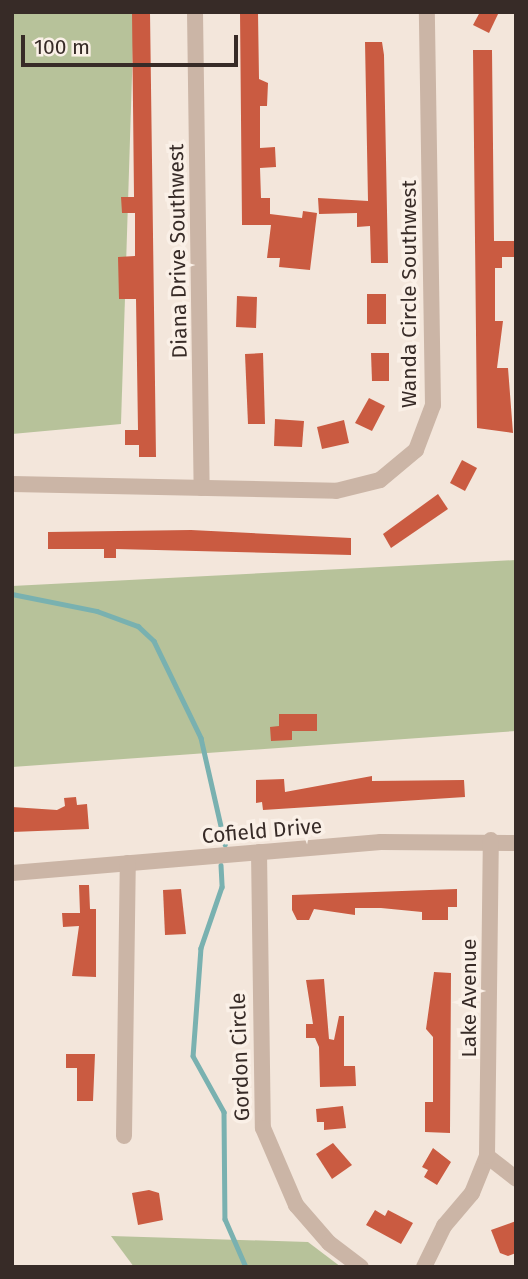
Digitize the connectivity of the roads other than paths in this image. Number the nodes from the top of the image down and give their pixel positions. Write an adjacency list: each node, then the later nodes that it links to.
1 (195, 12): 4 (street, Diana Drive Southwest)
2 (427, 12): 4 (street, Wanda Circle Southwest)
3 (12, 484): 4 (street, Wanda Circle Southwest)
4 (202, 488)
5 (491, 840): 6 (street, Cofield Drive); 7 (street, Cofield Drive); 11 (street, Lake Avenue)
6 (516, 843)
7 (258, 852): 8 (street, Cofield Drive); 13 (street, Gordon Circle)
8 (128, 863): 9 (street, Cofield Drive); 10 (street)
9 (12, 873)
10 (124, 1136)
11 (487, 1156): 12 (street); 14 (street)
12 (516, 1179)
13 (361, 1267)
14 (424, 1267)

